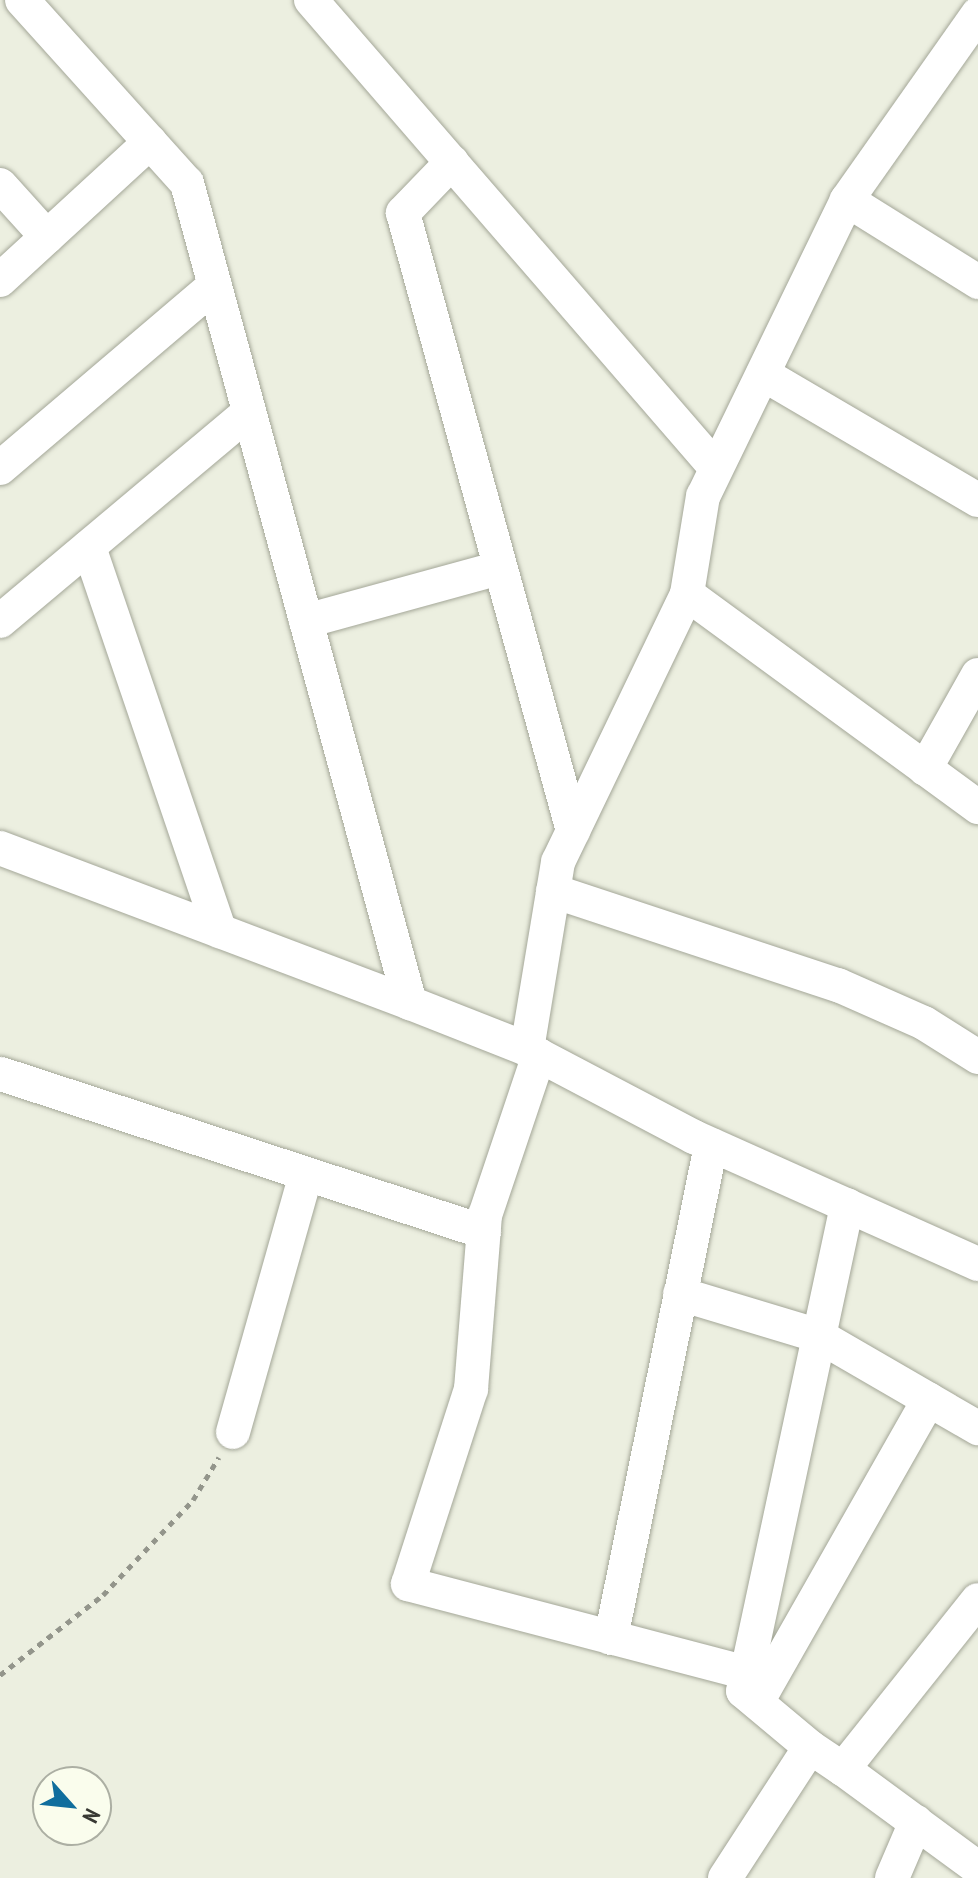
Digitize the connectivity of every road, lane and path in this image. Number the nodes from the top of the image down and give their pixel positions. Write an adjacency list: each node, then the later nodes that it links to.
1 (311, 0): 5 (street)
2 (38, 5): 4 (street)
3 (978, 14): 7 (street)
4 (150, 142): 8 (street); 11 (street)
5 (452, 162): 15 (street); 18 (street)
6 (0, 185): 8 (street)
7 (847, 200): 10 (street); 12 (street)
8 (47, 237): 9 (street)
9 (0, 280)
10 (978, 282)
11 (215, 285): 13 (street); 14 (street)
12 (763, 374): 15 (street); 16 (street)
13 (249, 412): 17 (street); 21 (street)
14 (0, 468)
15 (716, 468): 19 (street)
16 (978, 500)
17 (89, 547): 20 (street); 28 (street)
18 (500, 568): 21 (street); 25 (street)
19 (687, 594): 23 (street); 25 (street)
20 (0, 621)
21 (306, 621): 29 (street)
22 (978, 675): 23 (street)
23 (925, 769): 24 (street)
24 (978, 807)
25 (573, 831): 27 (street)
26 (0, 848): 28 (street)
27 (553, 891): 30 (street); 31 (street)
28 (220, 931): 29 (street)
29 (410, 1003): 30 (street)
30 (533, 1052): 33 (street); 36 (street)
31 (978, 1057)
32 (1, 1074): 34 (street)
33 (711, 1145): 35 (street); 38 (street)
34 (306, 1174): 36 (street); 42 (street)
35 (847, 1205): 37 (street); 39 (street)
36 (484, 1232): 44 (street)
37 (978, 1264)
38 (680, 1294): 39 (street); 44 (street)
39 (819, 1336): 40 (street); 46 (street)
40 (929, 1399): 41 (street); 46 (street)
41 (978, 1428)
42 (233, 1432): 45 (path)
43 (978, 1600): 48 (street)
44 (611, 1638): 46 (street)
45 (0, 1675)
46 (752, 1687): 47 (street)
47 (810, 1747): 48 (street); 51 (street)
48 (843, 1769): 49 (street)
49 (916, 1822): 50 (street); 52 (street)
50 (978, 1868)
51 (725, 1878)
52 (892, 1878)

